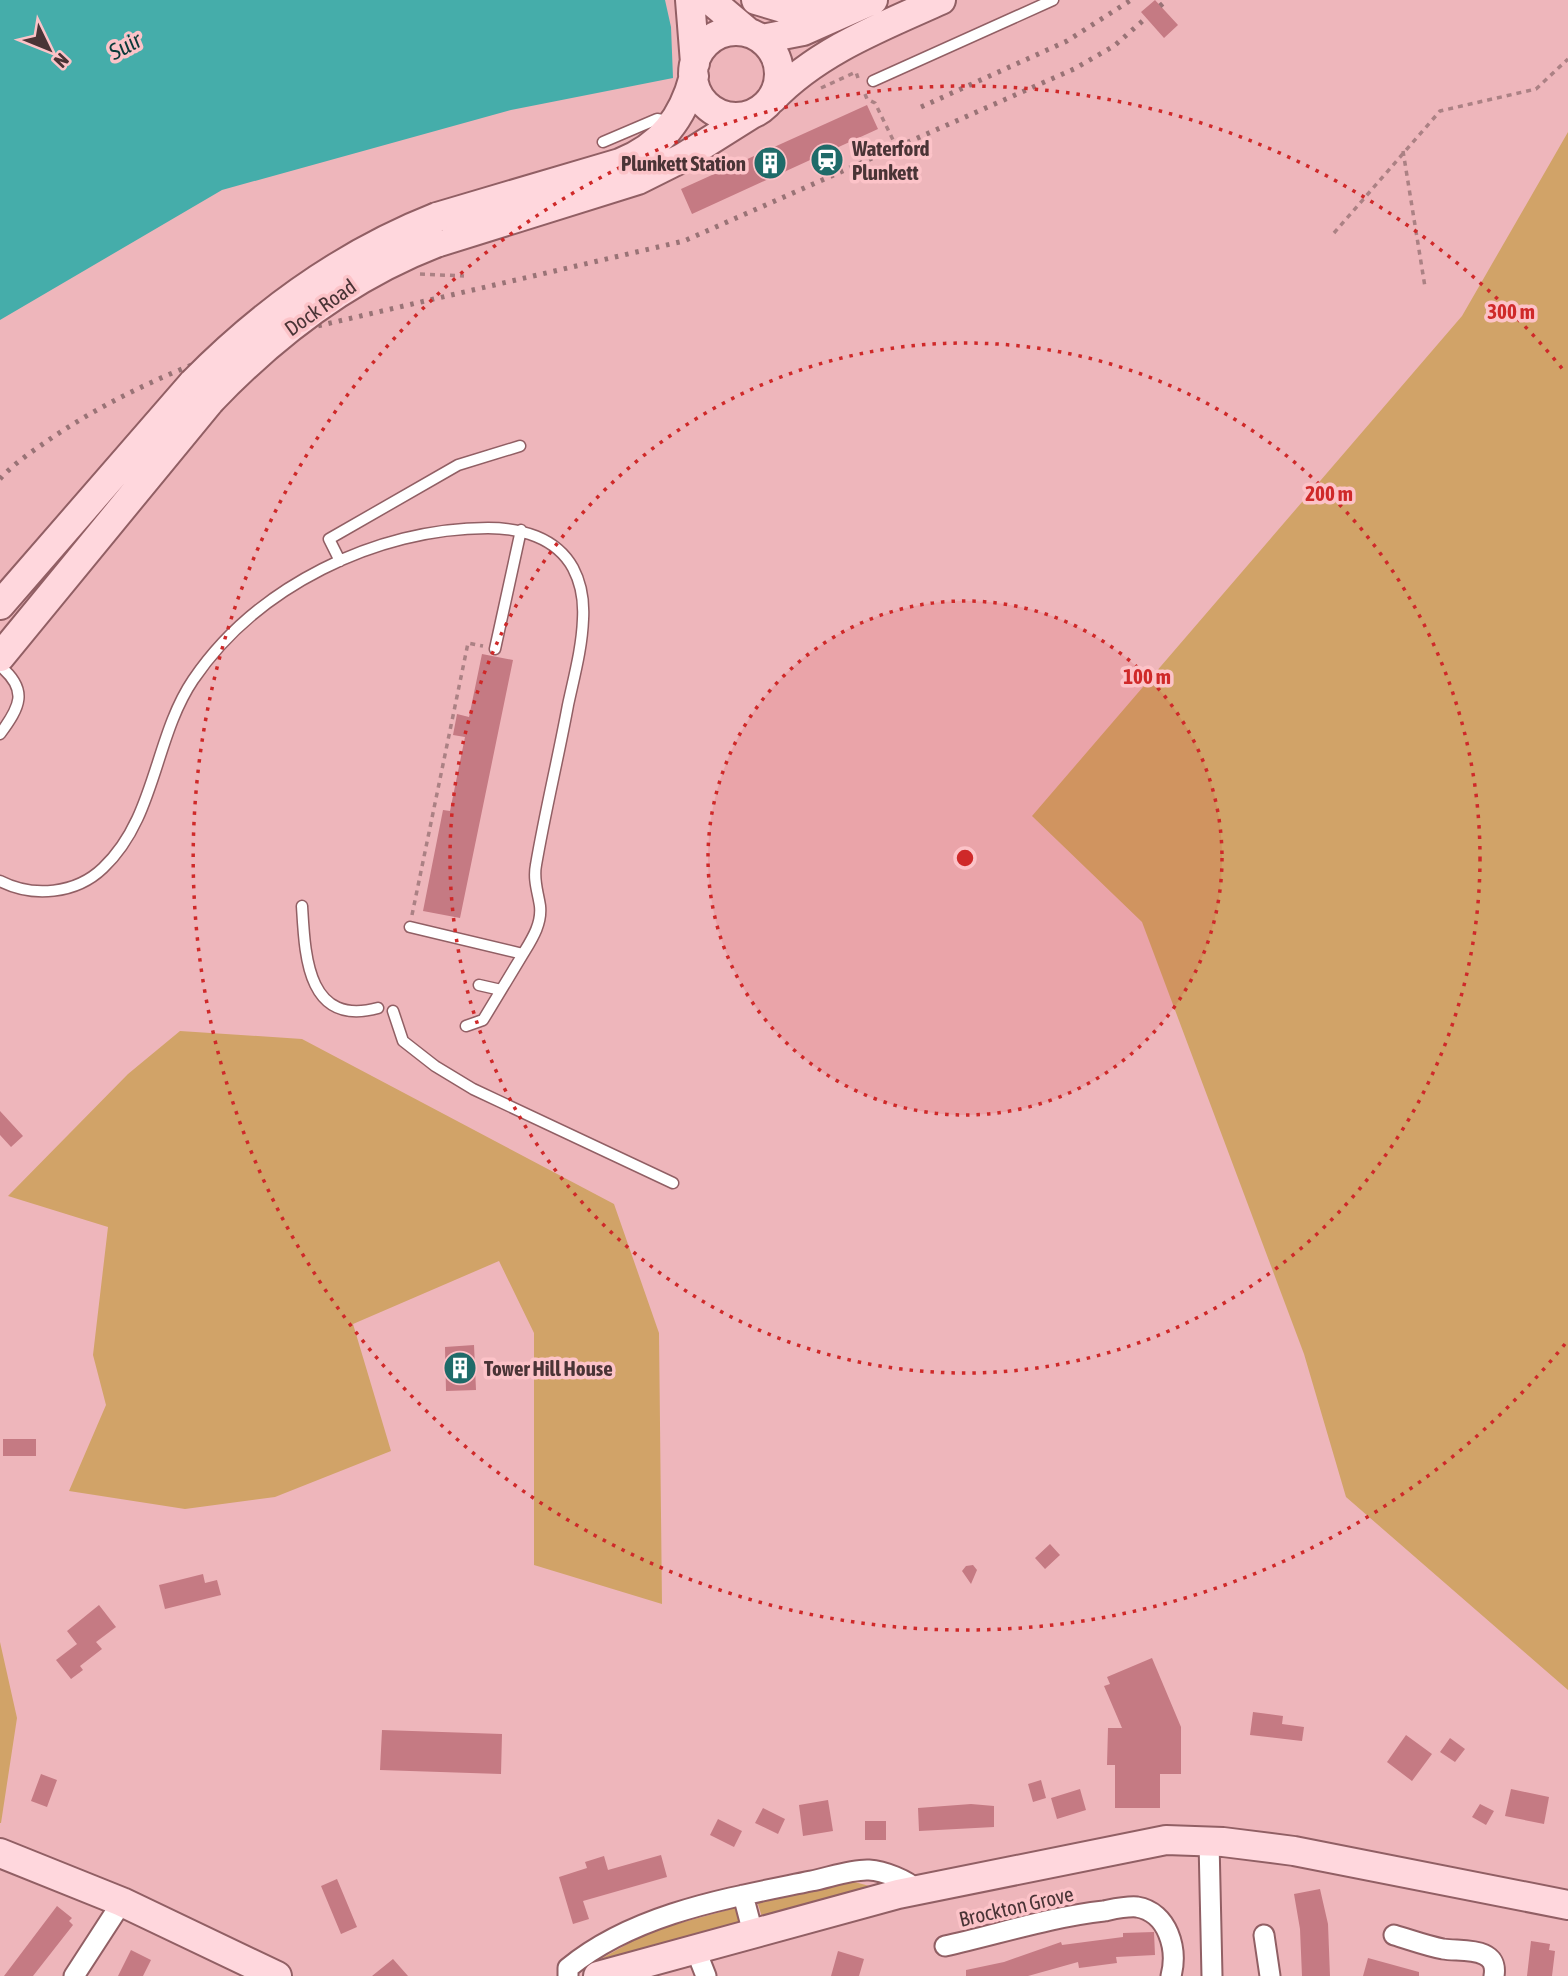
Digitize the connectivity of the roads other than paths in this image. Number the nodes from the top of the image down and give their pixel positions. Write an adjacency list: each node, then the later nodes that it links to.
1 (690, 0): 8 (main road)
2 (710, 0): 7 (main road)
3 (756, 0): 4 (main road)
4 (871, 0): 7 (main road)
5 (941, 0): 10 (main road, Dock Road)
6 (1053, 0): 9 (lane)
7 (755, 36): 8 (main road); 10 (main road)
8 (693, 78): 10 (main road); 11 (main road, Dock Road)
9 (873, 80)
10 (752, 113): 13 (main road, Dock Road)
11 (675, 122): 12 (lane); 13 (main road, Dock Road)
12 (603, 142)
13 (436, 230): 14 (main road, Dock Road, bridge)
14 (202, 392): 18 (main road, Dock Road); 20 (main road, Dock Road)
15 (520, 446): 17 (lane)
16 (521, 530): 17 (lane); 19 (lane); 26 (lane)
17 (340, 561): 23 (lane)
18 (0, 606)
19 (495, 649)
20 (0, 657)
21 (0, 666): 22 (lane)
22 (0, 734)
23 (0, 881)
24 (302, 906): 29 (lane)
25 (410, 927): 26 (lane)
26 (523, 954): 28 (lane)
27 (479, 985): 28 (lane)
28 (501, 990): 31 (lane)
29 (379, 1008)
30 (393, 1011): 32 (lane)
31 (466, 1027)
32 (673, 1183)
33 (1209, 1842): 35 (main road); 38 (main road); 50 (street)
34 (0, 1853): 37 (main road)
35 (917, 1890): 36 (street); 39 (main road)
36 (743, 1895): 39 (street); 46 (street)
37 (122, 1902): 44 (street); 45 (main road)
38 (1568, 1905)
39 (753, 1933): 43 (main road)
40 (1264, 1935): 51 (street)
41 (1394, 1935): 52 (street)
42 (945, 1946): 49 (street, Brockton Grove)
43 (695, 1948): 47 (main road); 48 (street)
44 (74, 1976)
45 (277, 1976)
46 (568, 1976)
47 (598, 1976)
48 (706, 1976)
49 (1171, 1976)
50 (1212, 1976)
51 (1270, 1976)
52 (1494, 1976)

